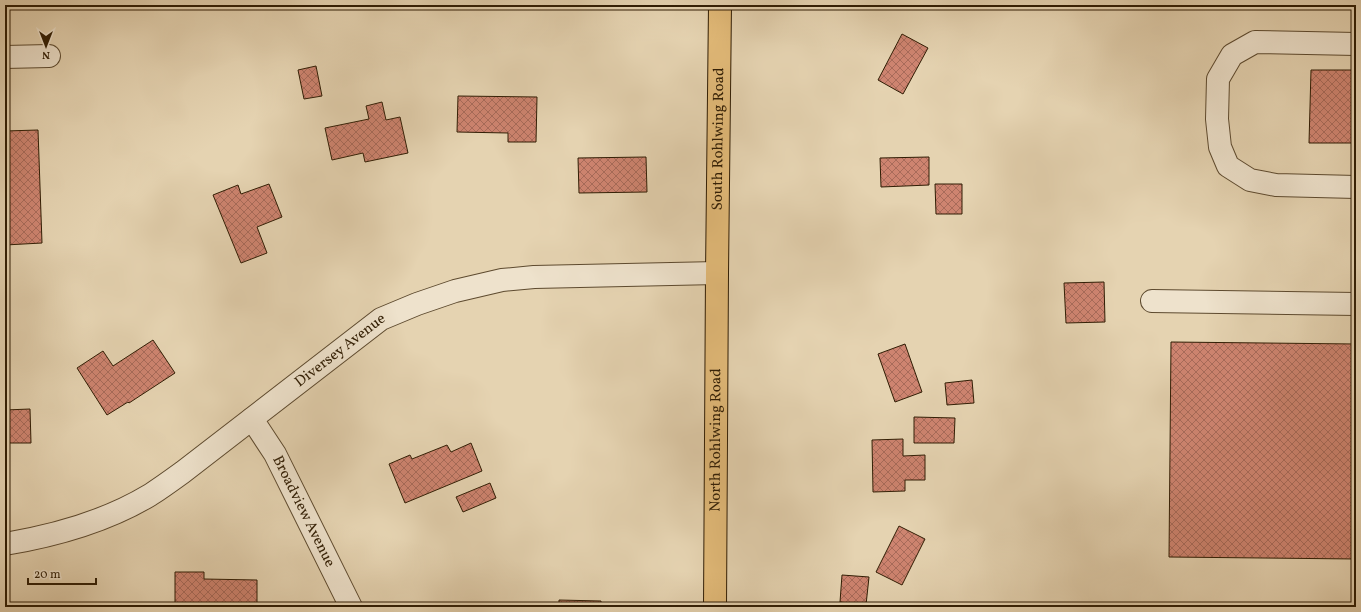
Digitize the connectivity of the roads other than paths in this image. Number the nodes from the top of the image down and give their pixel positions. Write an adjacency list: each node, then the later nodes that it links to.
1 (720, 5): 6 (main road, South Rohlwing Road)
2 (1356, 44): 5 (street)
3 (48, 56): 4 (street)
4 (5, 57)
5 (1356, 187)
6 (717, 272): 9 (street, Diversey Avenue); 12 (main road, North Rohlwing Road)
7 (1152, 301): 8 (street)
8 (1356, 304)
9 (252, 419): 10 (street, Diversey Avenue); 11 (street, Broadview Avenue)
10 (5, 544)
11 (351, 607)
12 (715, 607)

